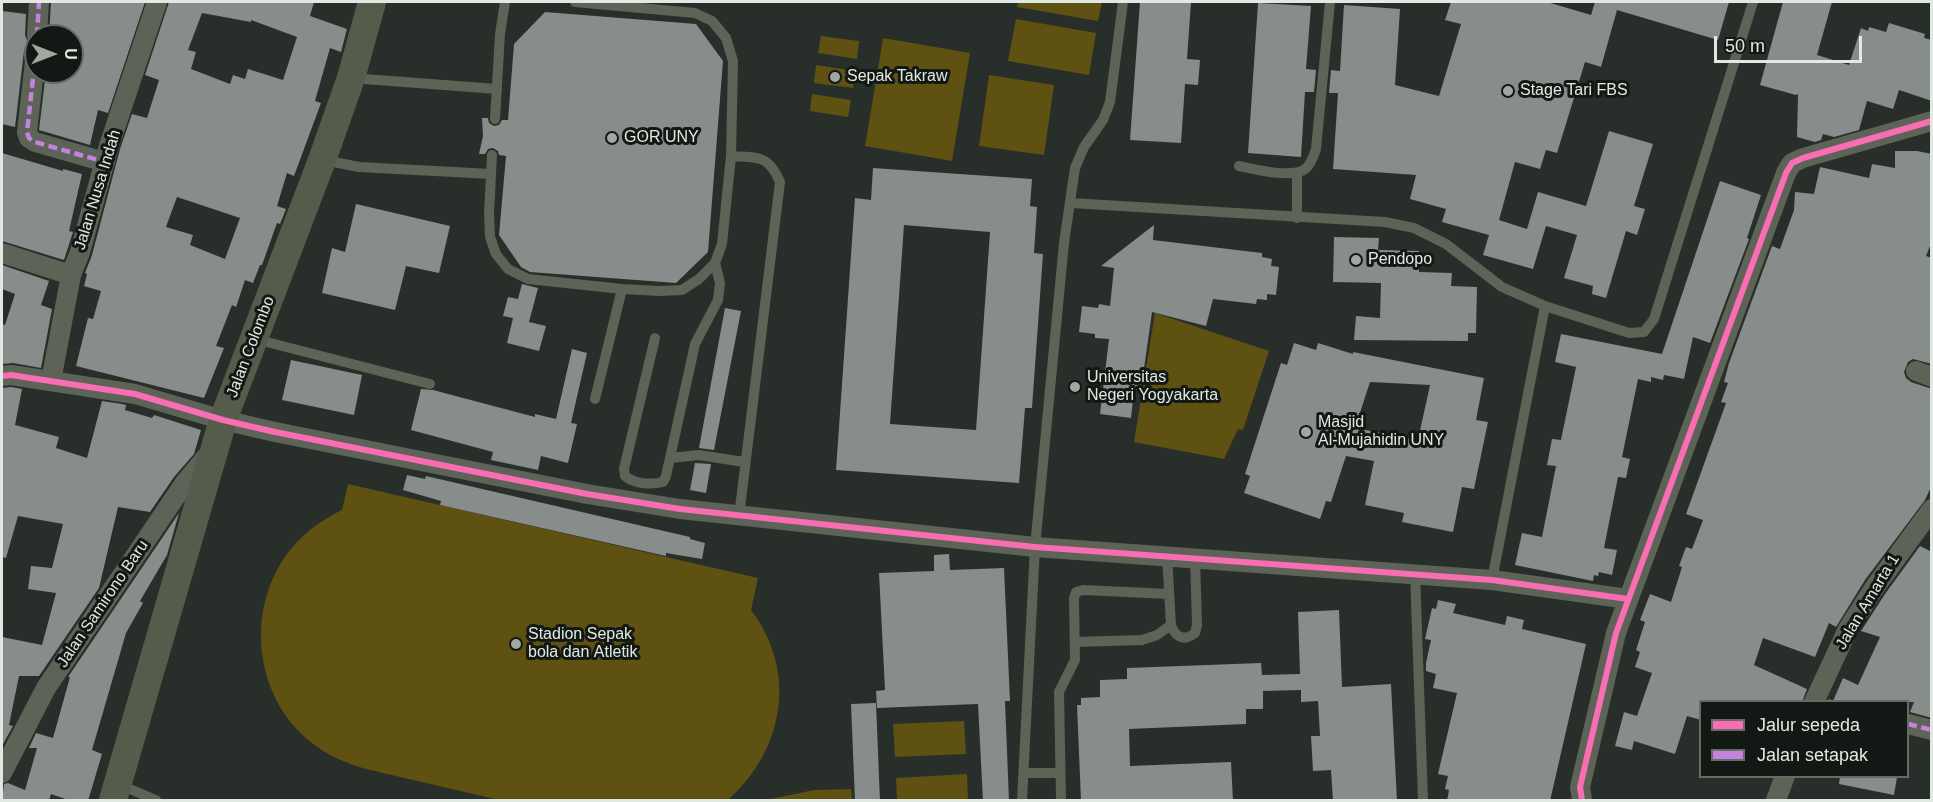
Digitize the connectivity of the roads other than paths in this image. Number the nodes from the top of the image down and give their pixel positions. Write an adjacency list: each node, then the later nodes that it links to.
1 (39, 2): 11 (street)
2 (157, 2): 20 (street, Jalan Nusa Indah)
3 (372, 2): 12 (main road, Jalan Colombo)
4 (505, 2): 14 (lane)
5 (575, 2): 9 (lane)
6 (1123, 2): 24 (lane)
7 (1330, 2): 22 (lane)
8 (1753, 2): 30 (lane)
9 (606, 3): 10 (lane)
10 (658, 5): 18 (lane)
11 (38, 24)
12 (351, 78): 14 (lane); 19 (main road, Jalan Colombo)
13 (32, 84): 20 (street)
14 (497, 89): 15 (lane)
15 (495, 119)
16 (1932, 121): 48 (street)
17 (492, 155): 23 (lane)
18 (731, 156): 27 (lane); 39 (lane)
19 (322, 160): 23 (lane); 32 (main road, Jalan Colombo)
20 (105, 162): 28 (street, Jalan Nusa Indah)
21 (1239, 166): 22 (lane)
22 (1297, 173): 25 (lane)
23 (491, 174): 29 (lane)
24 (1071, 202): 25 (lane); 42 (lane)
25 (1297, 218): 30 (lane)
26 (2, 253): 28 (street)
27 (715, 263): 29 (lane); 38 (lane)
28 (71, 275): 34 (street, Jalan Nusa Indah)
29 (622, 290): 36 (lane)
30 (1545, 306): 46 (lane)
31 (655, 338): 38 (lane)
32 (255, 339): 35 (lane); 37 (main road, Jalan Colombo)
33 (2, 376): 34 (street)
34 (51, 381): 37 (street)
35 (430, 384)
36 (595, 399)
37 (220, 432): 41 (street); 54 (street, Jalan Samirono Baru); 58 (main road, Jalan Colombo)
38 (670, 458): 39 (lane)
39 (744, 462): 41 (lane)
40 (1932, 509): 51 (street, Jalan Amarta 1)
41 (739, 516): 42 (street)
42 (1035, 547): 43 (street); 55 (lane)
43 (1167, 555): 44 (street); 47 (lane)
44 (1195, 557): 45 (street); 49 (lane)
45 (1415, 573): 46 (street); 62 (lane)
46 (1492, 580): 48 (street)
47 (1169, 594): 49 (lane); 50 (lane)
48 (1628, 599): 63 (street)
49 (1171, 625): 50 (lane)
50 (1075, 642): 56 (lane)
51 (1815, 700)
52 (1909, 724): 53 (street)
53 (1932, 730)
54 (2, 773)
55 (1024, 773): 56 (lane); 60 (lane)
56 (1060, 774): 61 (lane)
57 (1785, 778): 64 (street)
58 (115, 792): 59 (lane)
59 (156, 801)
60 (1022, 801)
61 (1061, 801)
62 (1423, 801)
63 (1582, 801)
64 (1776, 801)

